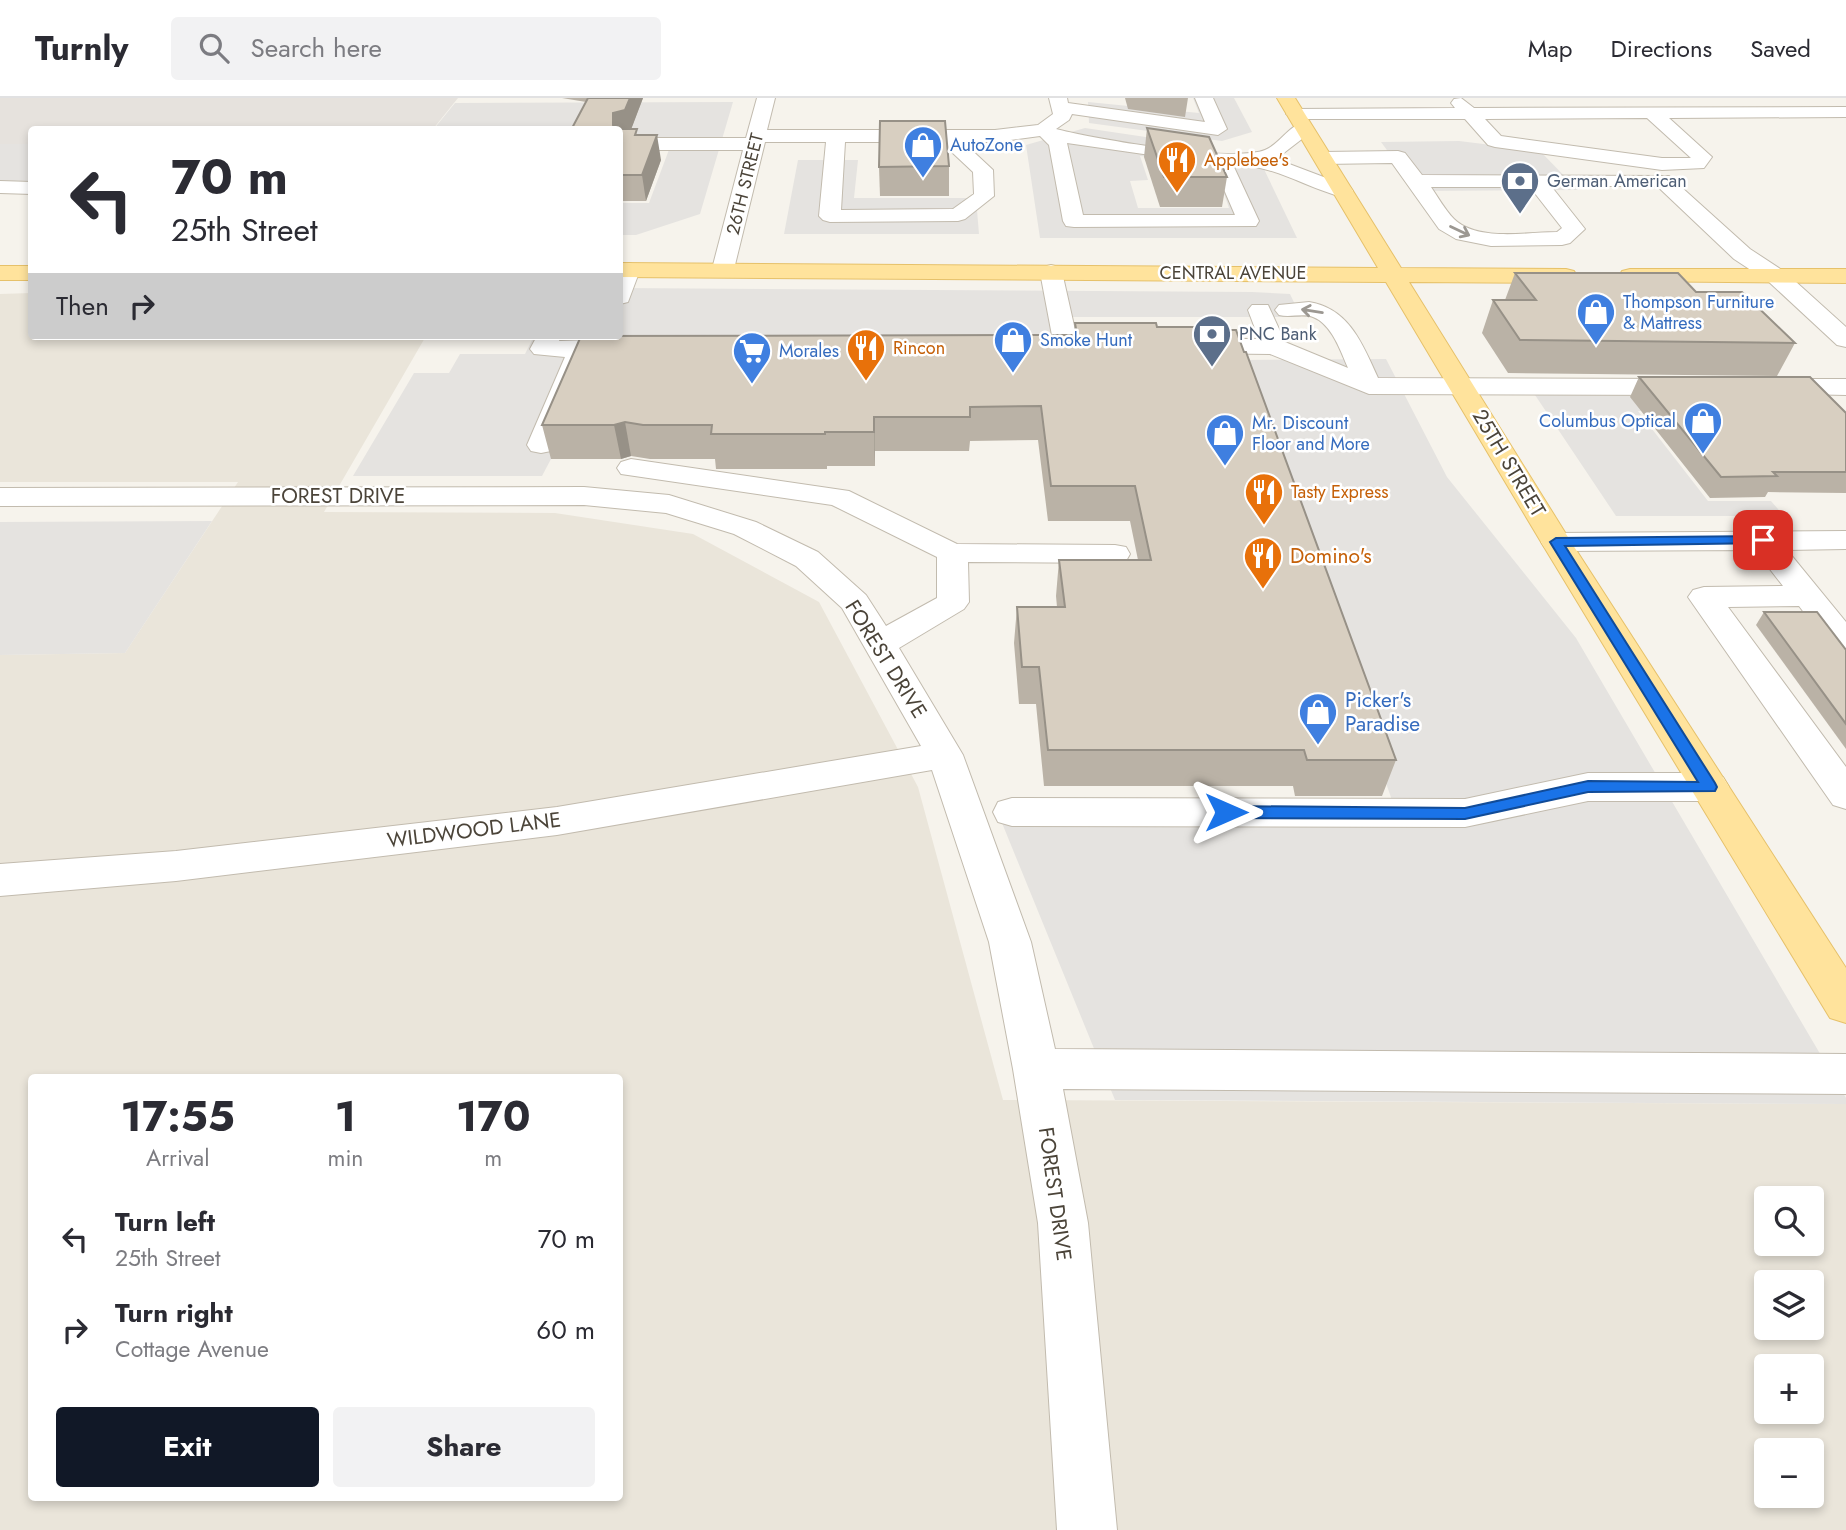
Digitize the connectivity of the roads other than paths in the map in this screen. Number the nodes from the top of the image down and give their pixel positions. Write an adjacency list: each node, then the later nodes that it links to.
1 (766, 98): 18 (street, 26TH STREET)
2 (1204, 98): 5 (street)
3 (1455, 98): 8 (street)
4 (1539, 98): 9 (street)
5 (1059, 102): 15 (street)
6 (1846, 112): 10 (street)
7 (1295, 113): 8 (street); 20 (main road, 25TH STREET); 22 (street)
8 (1468, 113): 9 (street); 11 (street)
9 (1555, 113): 10 (street)
10 (1652, 113): 14 (street)
11 (1486, 132): 12 (street); 14 (street)
12 (1566, 132)
13 (1647, 132): 14 (street)
14 (1673, 132)
15 (1047, 133): 17 (street); 21 (street); 21 (street)
16 (836, 136): 17 (street); 17 (street); 18 (street)
17 (946, 136)
18 (756, 140): 19 (street); 31 (street, 26TH STREET)
19 (623, 144)
20 (1323, 158): 23 (street); 27 (main road, 25TH STREET)
21 (1221, 159): 22 (street)
22 (1250, 159): 27 (street)
23 (1416, 181): 24 (street); 24 (street, one-way to 24)
24 (1536, 181): 28 (street)
25 (0, 187): 26 (street)
26 (28, 188)
27 (1343, 191): 35 (main road, 25TH STREET)
28 (1724, 237): 29 (street); 39 (street)
29 (1760, 237)
30 (624, 270): 31 (main road, CENTRAL AVENUE)
31 (723, 270): 32 (main road, CENTRAL AVENUE)
32 (1051, 272): 35 (main road, CENTRAL AVENUE); 46 (street)
33 (0, 273): 34 (main road)
34 (28, 273)
35 (1394, 274): 36 (main road, CENTRAL AVENUE); 50 (main road, 25TH STREET)
36 (1587, 276)
37 (1614, 276): 39 (main road)
38 (1846, 276): 39 (main road)
39 (1777, 277): 45 (street)
40 (1287, 310): 42 (street, one-way to 40)
41 (1267, 327): 42 (street); 47 (street); 49 (street)
42 (1340, 330): 49 (street)
43 (548, 340): 48 (street)
44 (603, 340): 48 (street)
45 (1846, 340)
46 (1135, 346)
47 (1163, 346)
48 (581, 349): 54 (street)
49 (1363, 375): 50 (street)
50 (1463, 387): 51 (street); 59 (main road, 25TH STREET)
51 (1715, 387)
52 (1742, 387): 53 (street)
53 (1846, 387)
54 (541, 445)
55 (631, 468): 60 (street)
56 (0, 497): 64 (street, FOREST DRIVE)
57 (1763, 540): 58 (street); 59 (street); 62 (street)
58 (1846, 540)
59 (1556, 542): 66 (main road, 25TH STREET)
60 (951, 554): 61 (street); 64 (street)
61 (1115, 554)
62 (1808, 596): 63 (street); 67 (street)
63 (1843, 637)
64 (880, 645): 65 (street, FOREST DRIVE)
65 (945, 755): 69 (street, WILDWOOD LANE); 71 (street, FOREST DRIVE)
66 (1710, 787): 68 (street); 70 (main road, 25TH STREET)
67 (1846, 795)
68 (1012, 811)
69 (0, 880)
70 (1845, 1003)
71 (1035, 1069): 72 (street); 73 (street, FOREST DRIVE)
72 (1846, 1074)
73 (1087, 1530)

